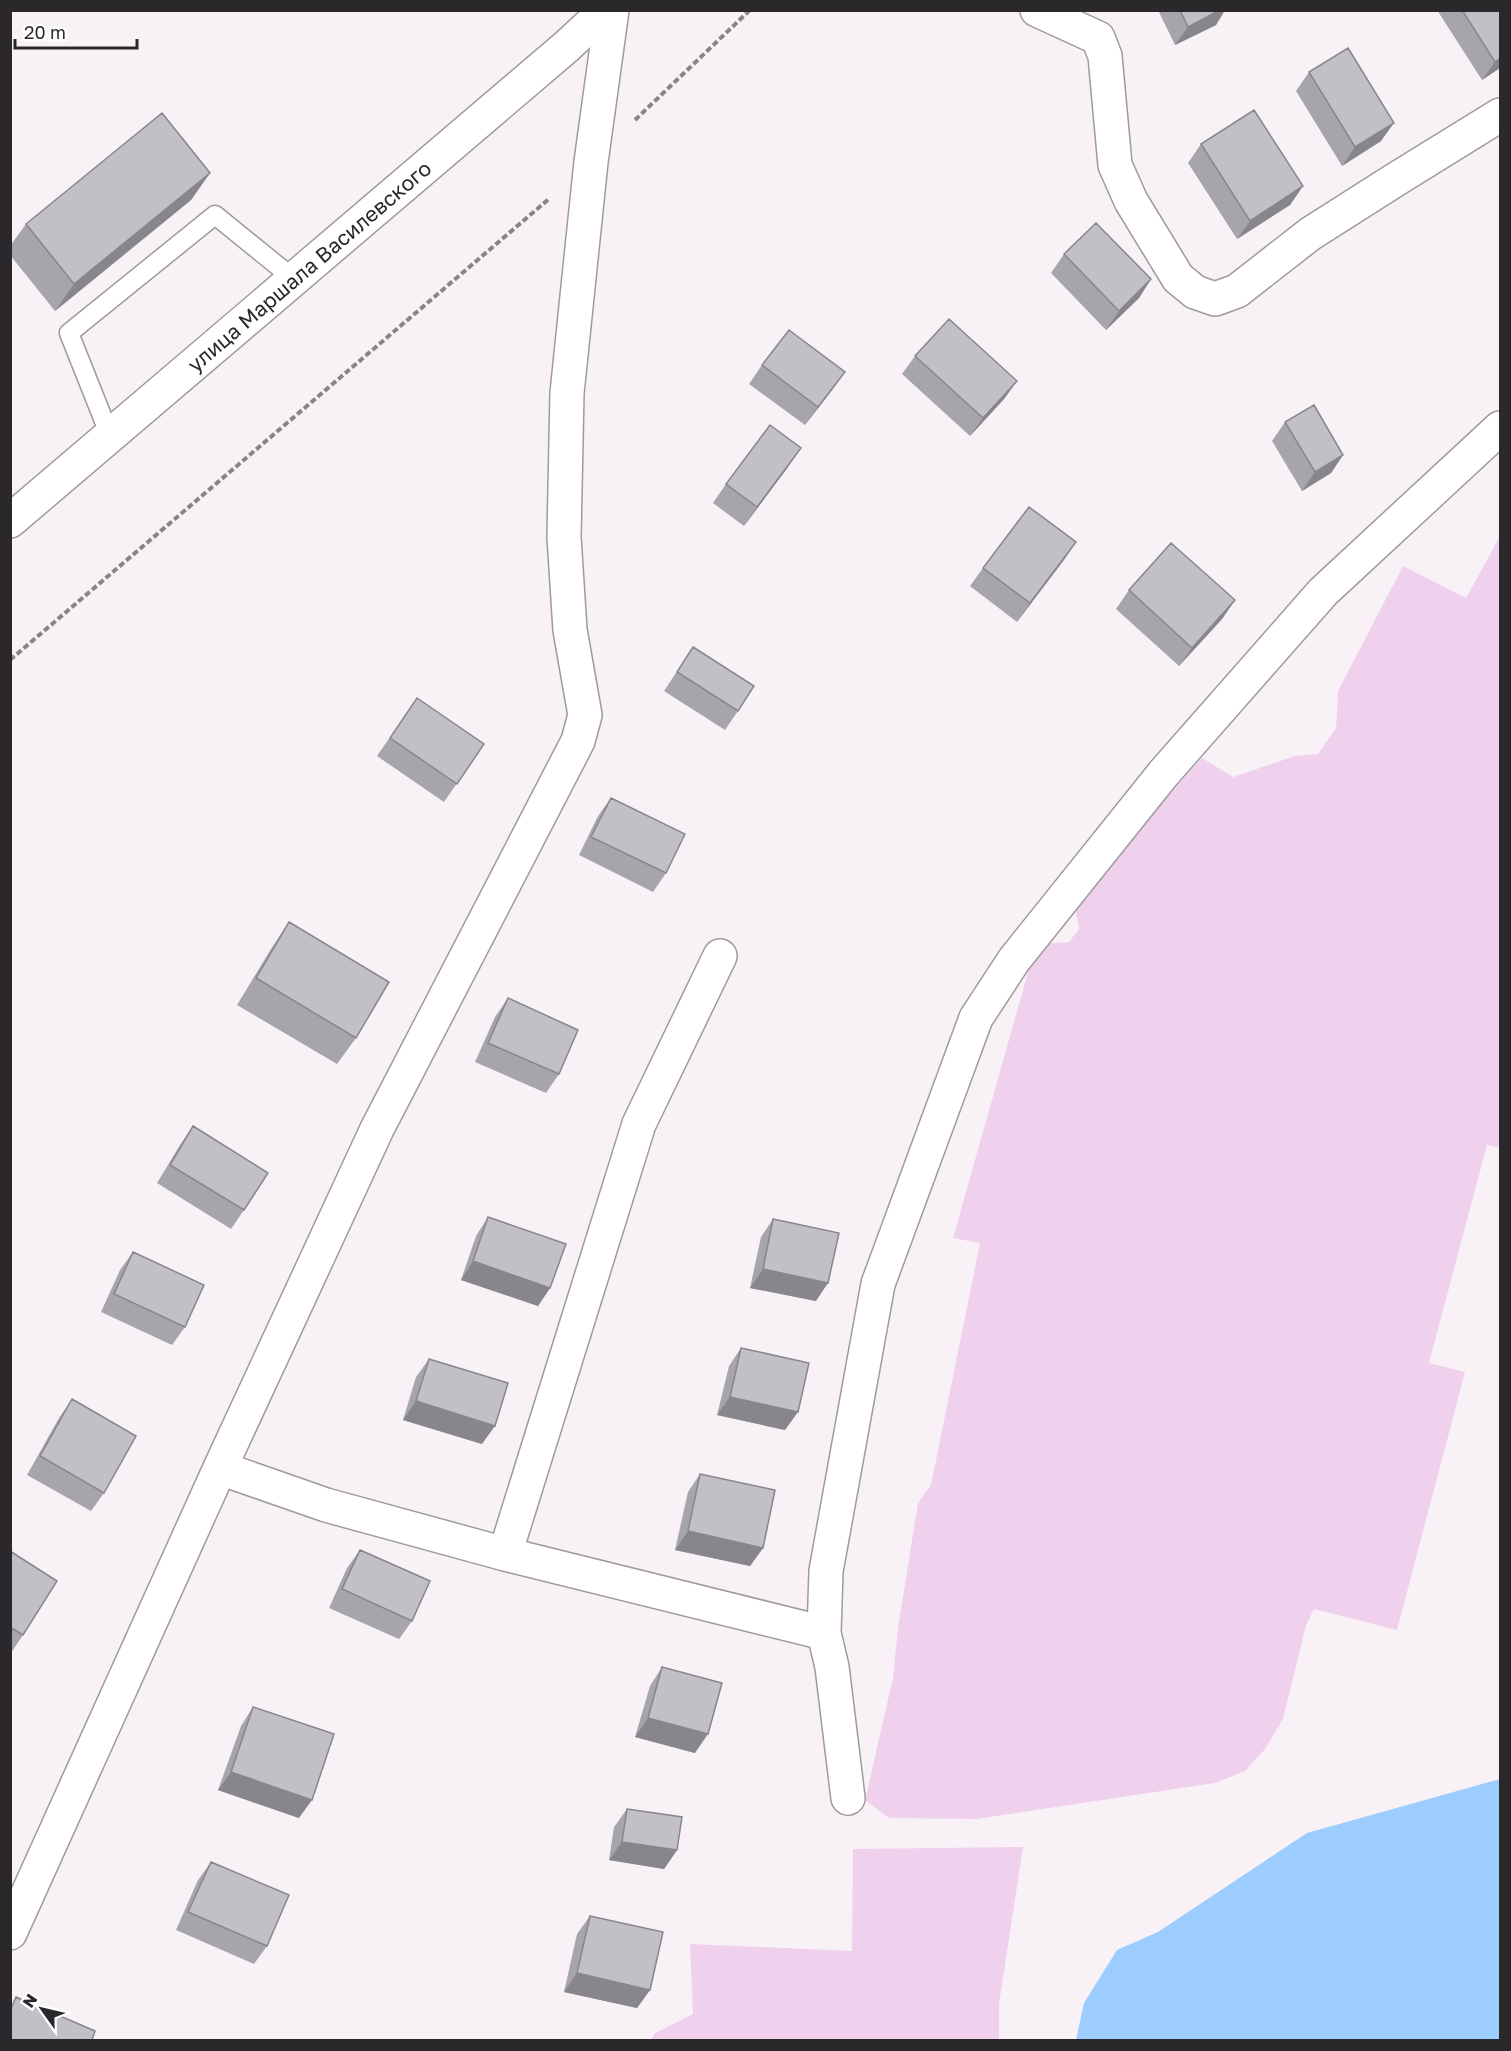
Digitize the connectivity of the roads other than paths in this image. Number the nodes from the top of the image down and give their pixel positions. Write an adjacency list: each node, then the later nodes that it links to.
1 (606, 10): 5 (street, улица Маршала Василевского)
2 (612, 10): 10 (street)
3 (1037, 10): 4 (street)
4 (1500, 115)
5 (294, 279): 7 (street, улица Маршала Василевского); 7 (lane)
6 (1500, 428): 12 (street)
7 (110, 436): 8 (street, улица Маршала Василевского)
8 (10, 521)
9 (720, 956): 11 (street)
10 (220, 1468): 11 (street); 14 (street)
11 (505, 1554): 12 (street)
12 (824, 1633): 13 (street)
13 (848, 1798)
14 (10, 1933)

